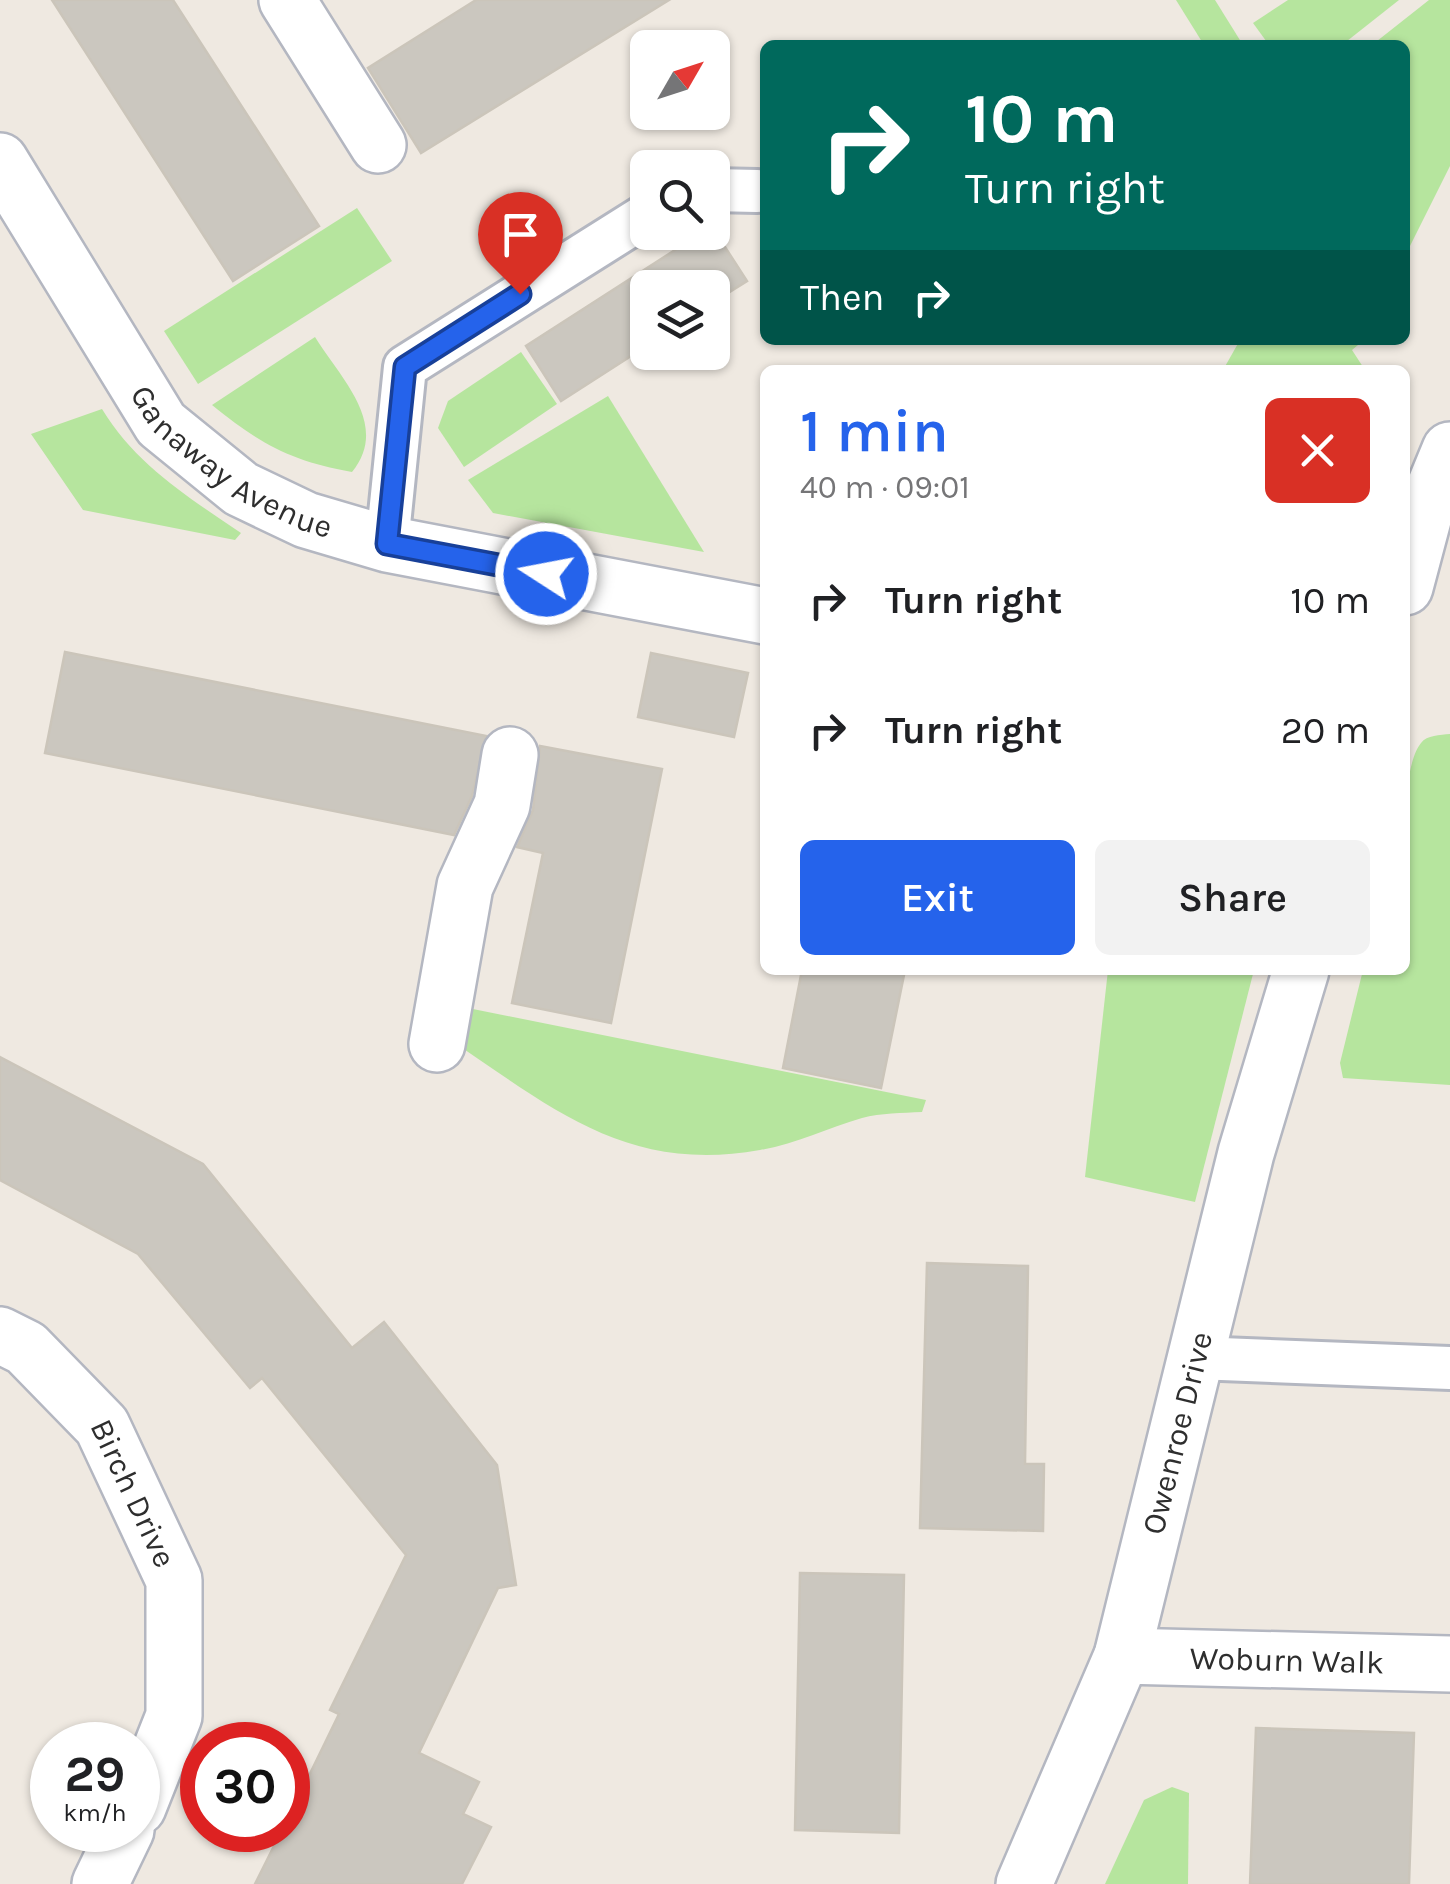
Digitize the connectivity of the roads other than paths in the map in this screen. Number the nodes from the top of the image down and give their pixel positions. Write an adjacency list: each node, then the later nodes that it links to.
1 (288, 0): 2 (street)
2 (378, 145)
3 (0, 161): 8 (street, Ganaway Avenue)
4 (730, 190): 5 (lane)
5 (758, 191)
6 (630, 225): 8 (lane)
7 (1450, 450): 9 (street)
8 (387, 544): 10 (street, Ganaway Avenue)
9 (1410, 568)
10 (760, 615)
11 (510, 755): 13 (street)
12 (1299, 975): 15 (street, Owenroe Drive)
13 (437, 1044)
14 (0, 1335): 19 (street, Birch Drive)
15 (1196, 1358): 16 (lane); 17 (street, Owenroe Drive)
16 (1450, 1368)
17 (1122, 1656): 18 (street, Woburn Walk); 22 (street, Owenroe Drive)
18 (1450, 1664)
19 (160, 1751)
20 (115, 1852): 21 (street)
21 (100, 1884)
22 (1024, 1884)

